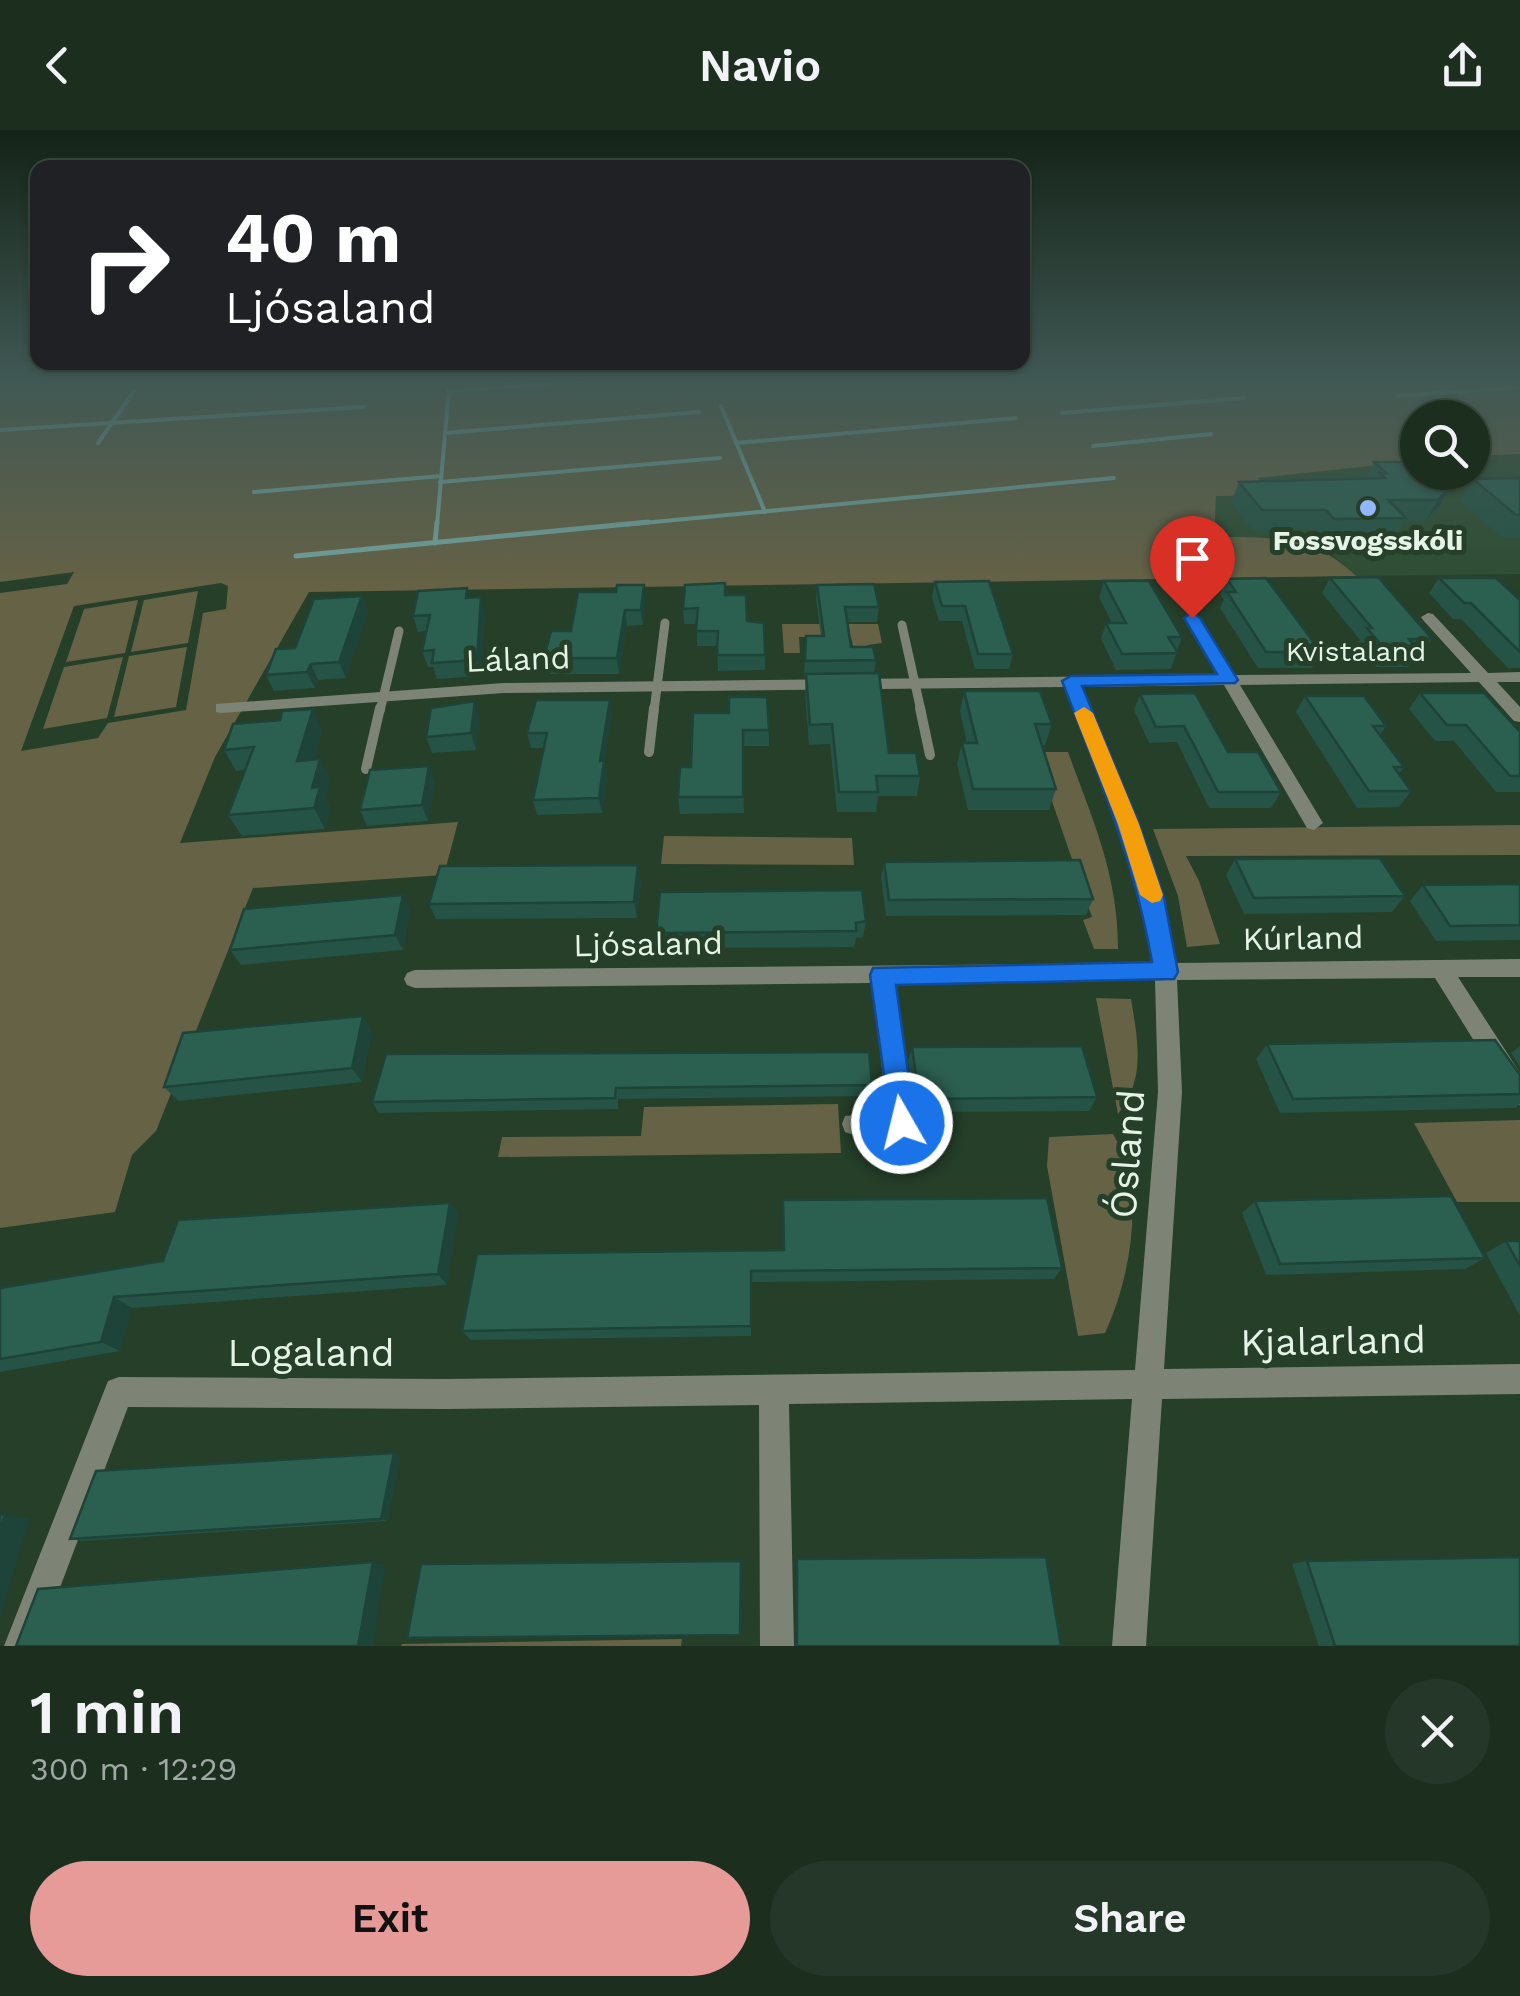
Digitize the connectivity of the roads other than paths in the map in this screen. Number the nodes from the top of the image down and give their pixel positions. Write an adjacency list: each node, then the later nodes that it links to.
1 (1428, 617): 6 (street, Kvistaland)
2 (1192, 618): 8 (street)
3 (665, 623): 11 (lane)
4 (902, 625): 10 (lane)
5 (398, 631): 12 (lane)
6 (1484, 677): 7 (street, Kvistaland); 8 (street, Kvistaland); 14 (street, Kvistaland)
7 (1520, 677)
8 (1229, 680): 9 (street, Kvistaland); 18 (street)
9 (1071, 681): 10 (street, Láland); 21 (street, Ósland)
10 (915, 684): 11 (street, Láland); 16 (lane)
11 (656, 686): 12 (street, Láland); 15 (lane)
12 (382, 696): 13 (street, Láland); 17 (lane)
13 (222, 708)
14 (1520, 717)
15 (649, 752)
16 (930, 755)
17 (366, 769)
18 (1314, 823)
19 (1520, 968): 20 (street, Kúrland)
20 (1441, 969): 21 (street, Kúrland); 24 (street)
21 (1166, 972): 22 (street, Ljósaland); 27 (street, Ósland)
22 (882, 975): 23 (street, Ljósaland); 25 (street)
23 (414, 980)
24 (1520, 1094)
25 (854, 1124)
26 (1520, 1379): 27 (street, Kjalarland)
27 (1148, 1384): 28 (street, Logaland); 31 (street, Ósland)
28 (774, 1390): 29 (street, Logaland); 30 (street)
29 (20, 1646)
30 (776, 1646)
31 (1129, 1646)

